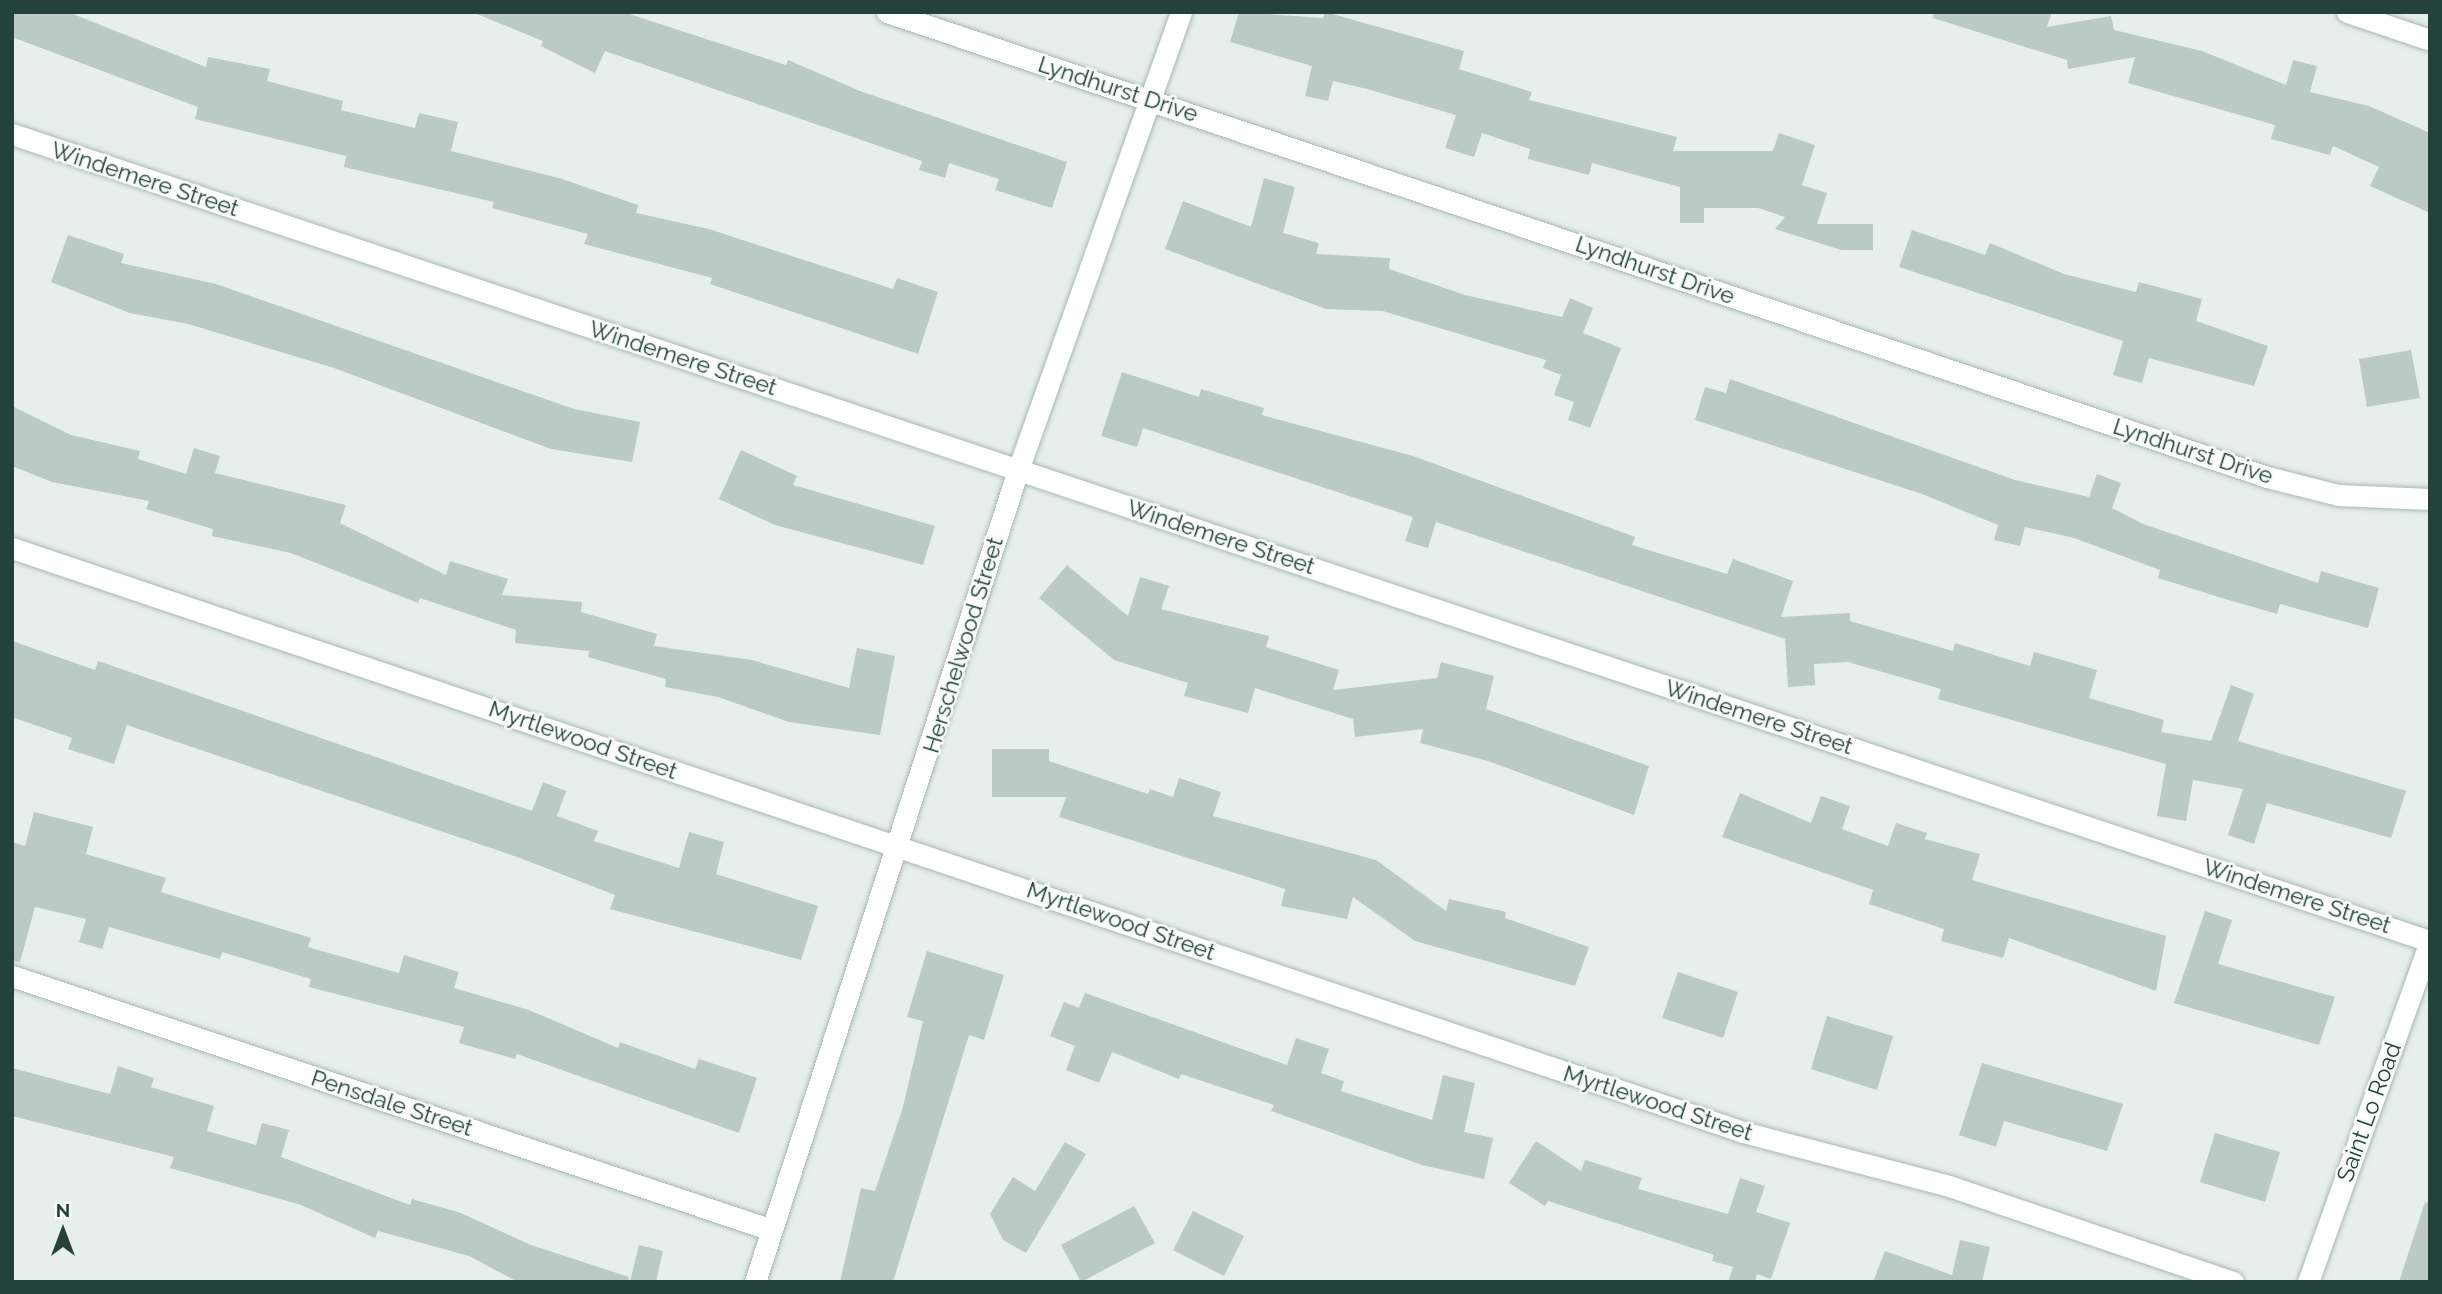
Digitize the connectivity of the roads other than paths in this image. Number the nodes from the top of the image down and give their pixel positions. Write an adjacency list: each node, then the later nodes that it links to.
1 (887, 12): 5 (street, Lyndhurst Drive)
2 (1181, 12): 5 (street, Herschelwood Street)
3 (2347, 12): 4 (street)
4 (2430, 40)
5 (1151, 100): 7 (street, Herschelwood Street); 8 (street, Lyndhurst Drive)
6 (12, 134): 7 (street, Windemere Street)
7 (1018, 470): 10 (street, Herschelwood Street); 11 (street, Windemere Street)
8 (2430, 499)
9 (12, 548): 10 (street, Myrtlewood Street)
10 (900, 846): 13 (street, Herschelwood Street); 15 (street, Myrtlewood Street)
11 (2430, 941): 16 (street, Saint Lo Road)
12 (12, 976): 13 (street, Pensdale Street)
13 (772, 1230): 14 (street, Herschelwood Street)
14 (755, 1282)
15 (2233, 1282)
16 (2308, 1282)

